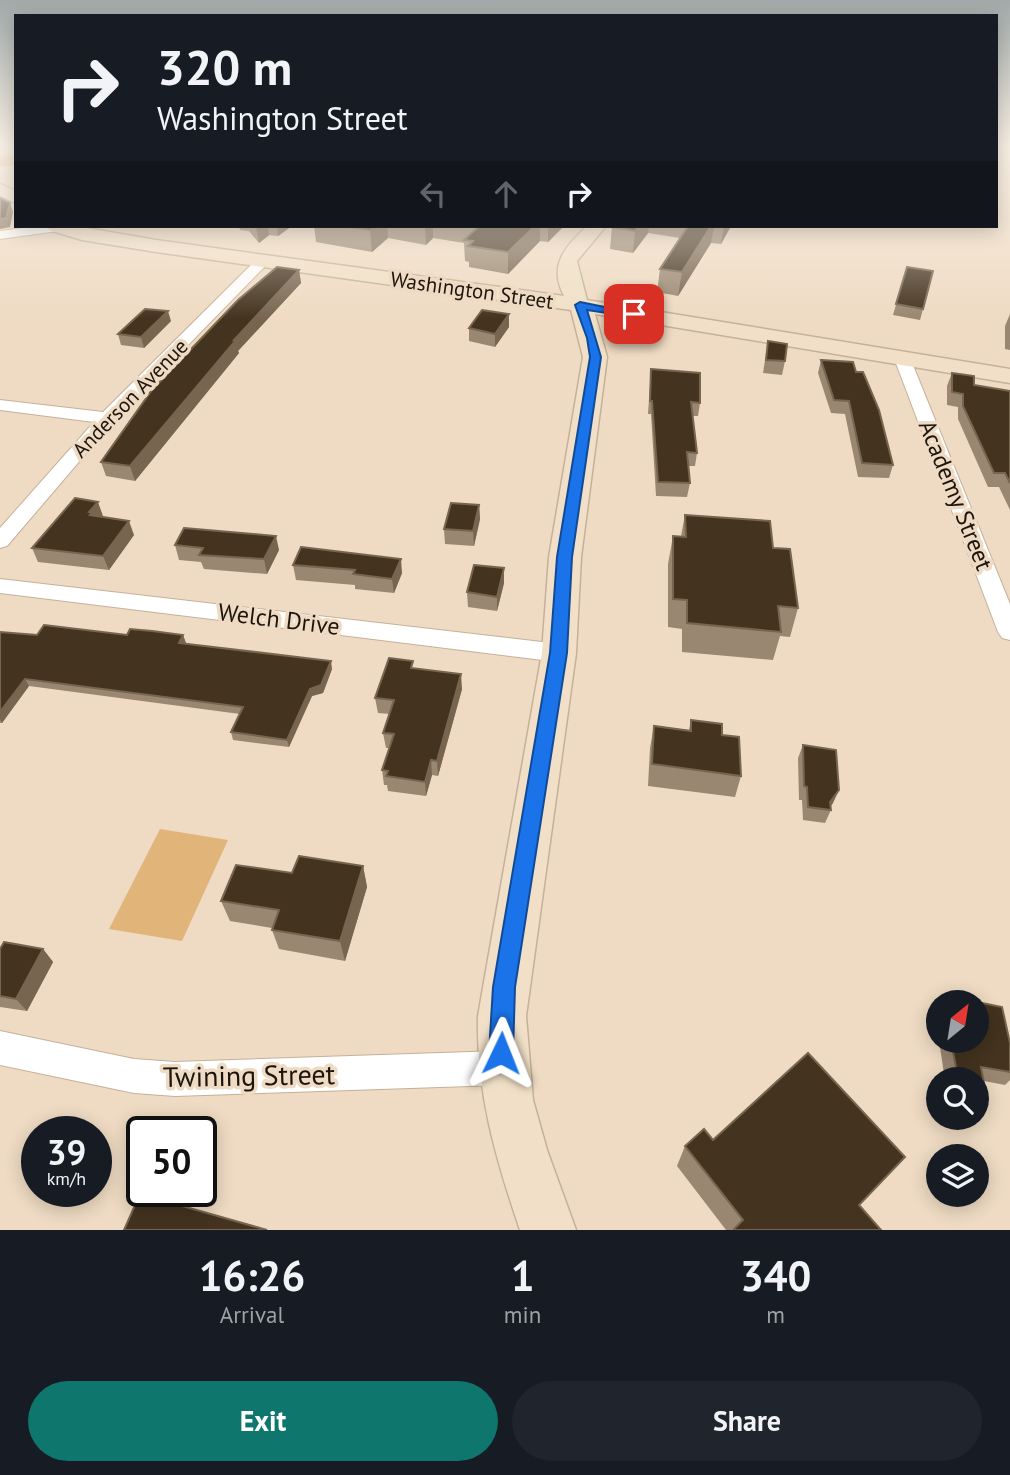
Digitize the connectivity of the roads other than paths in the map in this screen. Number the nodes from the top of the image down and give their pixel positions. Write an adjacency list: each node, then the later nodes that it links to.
1 (44, 228): 4 (street)
2 (63, 228): 5 (main road, Washington Street)
3 (595, 228): 6 (main road)
4 (0, 235)
5 (264, 260): 6 (main road, Washington Street); 10 (street, Anderson Avenue)
6 (580, 305): 7 (main road, Washington Street); 14 (main road)
7 (902, 358): 8 (main road, Washington Street); 13 (street, Academy Street)
8 (1010, 376)
9 (0, 405): 10 (street)
10 (107, 418): 11 (street, Anderson Avenue)
11 (0, 541)
12 (0, 586): 14 (street, Welch Drive)
13 (1010, 632)
14 (559, 653): 16 (main road)
15 (0, 1048): 16 (street, Twining Street)
16 (500, 1068): 17 (main road)
17 (548, 1230)

